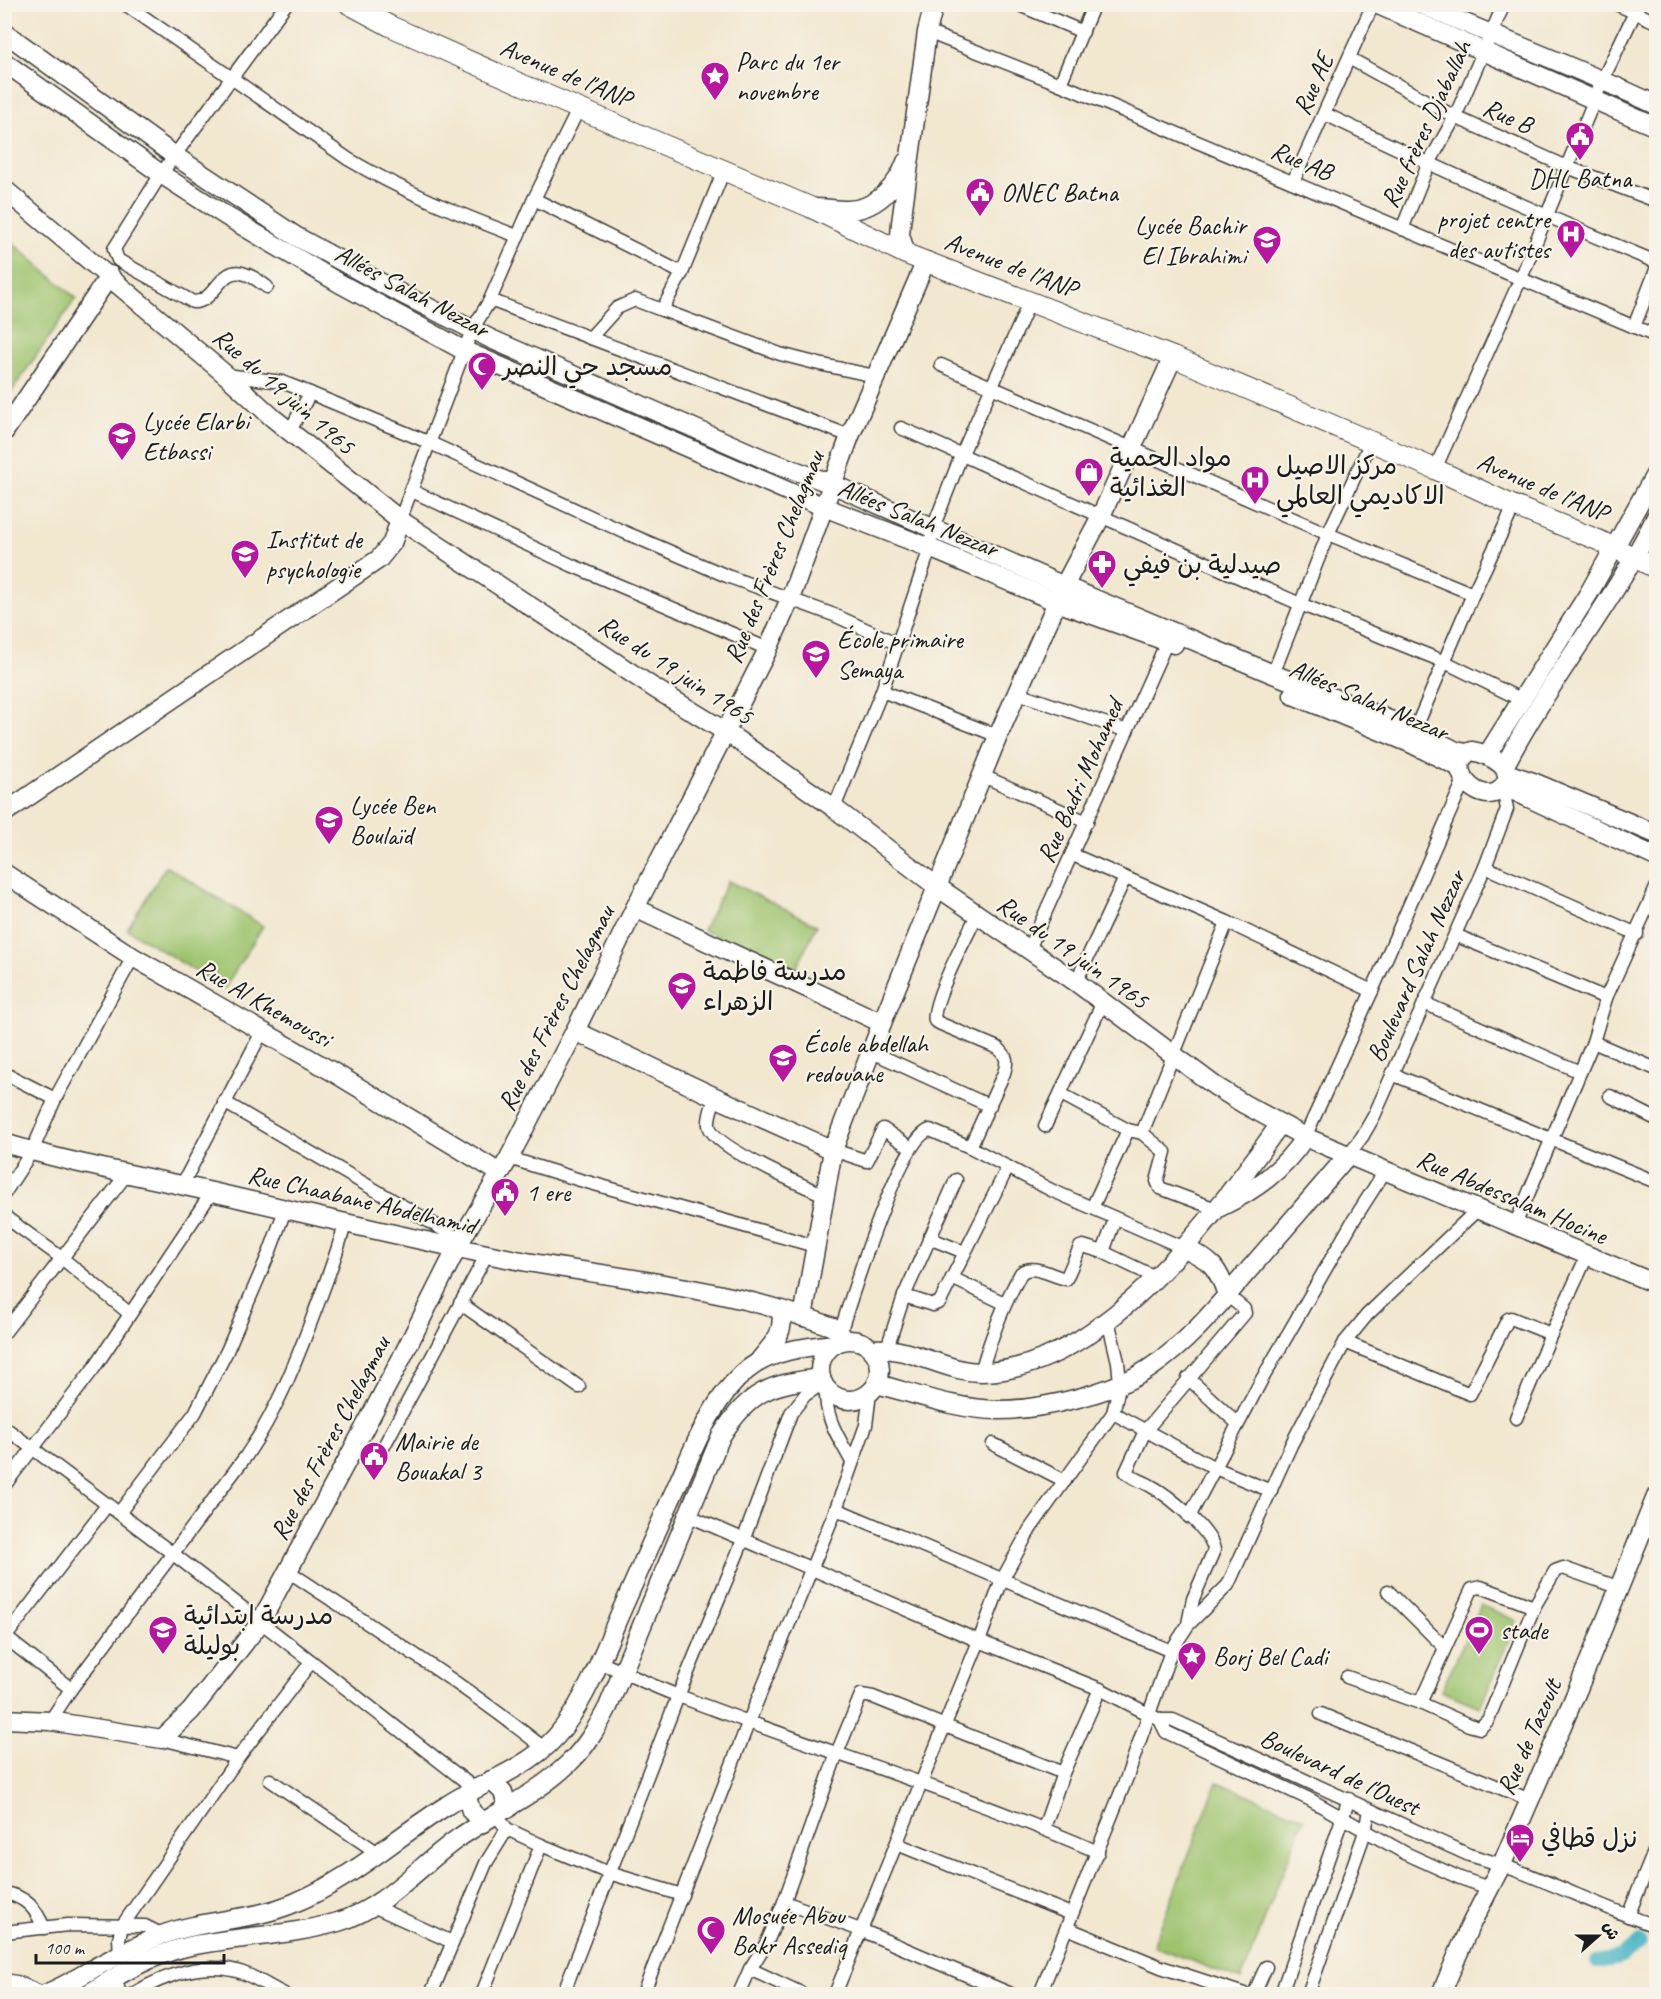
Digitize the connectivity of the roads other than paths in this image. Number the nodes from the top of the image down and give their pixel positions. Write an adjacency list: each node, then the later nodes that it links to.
1 (125, 4): 19 (street)
2 (286, 4): 19 (street)
3 (349, 4): 24 (main road, Avenue de l'ANP)
4 (934, 4): 14 (main road)
5 (1017, 4): 15 (street)
6 (1094, 4): 15 (street)
7 (1375, 4): 16 (main road); 17 (street, Rue AE)
8 (1421, 4): 16 (main road)
9 (1504, 4): 16 (street, Rue frères Djaballah)
10 (1616, 4): 11 (street)
11 (1637, 9): 12 (street); 20 (street)
12 (1656, 22)
13 (4, 32): 29 (main road)
14 (927, 32): 21 (street, Rue AB); 28 (main road)
15 (1083, 32): 21 (street)
16 (1488, 44): 20 (main road); 22 (main road); 26 (street, Rue frères Djaballah)
17 (1349, 58): 25 (street, Rue AE); 26 (street, Rue B)
18 (4, 62): 33 (main road, Allées Salah Nezzar)
19 (233, 78): 29 (street); 41 (street)
20 (1603, 80): 22 (street); 23 (main road)
21 (1060, 84): 34 (street, Rue AB)
22 (1596, 100): 27 (main road); 31 (street)
23 (1656, 105)
24 (579, 108): 32 (main road, Avenue de l'ANP); 36 (street)
25 (1324, 114): 30 (street); 34 (street, Rue AE)
26 (1455, 117): 30 (street, Rue frères Djaballah); 31 (street, Rue B)
27 (1656, 127)
28 (910, 149): 38 (main road); 42 (main road)
29 (175, 156): 33 (street); 54 (main road)
30 (1428, 165): 39 (street); 40 (street, Rue frères Djaballah)
31 (1567, 167): 37 (street, Rue B); 39 (street)
32 (724, 170): 38 (main road, Avenue de l'ANP); 46 (street)
33 (161, 174): 49 (street); 57 (main road, Allées Salah Nezzar)
34 (1293, 182): 40 (street, Rue AB)
35 (4, 189): 47 (main road, Rue du 19 juin 1965)
36 (534, 199): 41 (street); 46 (street)
37 (1656, 201)
38 (810, 207): 42 (main road, Avenue de l'ANP)
39 (1546, 217): 44 (street); 48 (street)
40 (1402, 229): 48 (street, Rue AB)
41 (518, 236): 50 (street)
42 (906, 254): 43 (main road, Avenue de l'ANP)
43 (926, 261): 51 (main road, Avenue de l'ANP); 61 (main road, Rue des Frères Chelagmau)
44 (1656, 262)
45 (1656, 270): 53 (street)
46 (682, 273): 52 (street)
47 (110, 275): 60 (main road, Rue du 19 juin 1965); 66 (main road)
48 (1521, 278): 53 (street, Rue AB); 72 (street)
49 (267, 287)
50 (490, 300): 54 (street); 56 (street)
51 (1030, 301): 58 (main road, Avenue de l'ANP); 62 (street)
52 (662, 310): 56 (street); 61 (street)
53 (1634, 327): 55 (street, Rue AB)
54 (472, 330): 57 (street); 74 (main road)
55 (1656, 336)
56 (590, 338): 67 (street)
57 (463, 350): 68 (street); 77 (main road, Allées Salah Nezzar)
58 (1173, 357): 69 (main road, Avenue de l'ANP); 70 (main road)
59 (941, 365): 62 (street)
60 (226, 375): 63 (street); 65 (main road, Rue du 19 juin 1965)
61 (875, 376): 67 (main road, Rue des Frères Chelagmau)
62 (994, 387): 70 (street); 71 (street)
63 (310, 393): 65 (street); 68 (street)
64 (901, 428): 71 (street)
65 (290, 431): 80 (main road, Rue du 19 juin 1965)
66 (4, 432)
67 (850, 436): 74 (main road, Rue des Frères Chelagmau)
68 (428, 441): 75 (street); 89 (street)
69 (1371, 442): 72 (main road, Avenue de l'ANP); 82 (street)
70 (1132, 448): 78 (main road); 82 (street)
71 (962, 456): 78 (street); 81 (street)
72 (1435, 469): 76 (main road, Avenue de l'ANP)
73 (1656, 473): 84 (main road)
74 (832, 484): 77 (main road, Rue des Frères Chelagmau); 81 (main road)
75 (410, 490): 80 (street); 95 (street)
76 (1514, 506): 84 (main road, Avenue de l'ANP); 88 (street)
77 (824, 507): 83 (main road, Allées Salah Nezzar); 89 (main road, Rue des Frères Chelagmau)
78 (1101, 516): 87 (main road); 90 (street)
79 (1656, 517): 85 (main road)
80 (400, 520): 102 (main road, Rue du 19 juin 1965); 110 (main road)
81 (933, 528): 83 (street); 87 (main road)
82 (1328, 534): 88 (street); 90 (street)
83 (930, 548): 87 (main road, Allées Salah Nezzar); 93 (street)
84 (1615, 548): 85 (main road, Avenue de l'ANP); 91 (main road)
85 (1636, 558): 86 (main road, Avenue de l'ANP); 94 (main road)
86 (1656, 568)
87 (1061, 594): 92 (main road, Allées Salah Nezzar); 99 (main road)
88 (1473, 594): 96 (street)
89 (790, 598): 93 (street); 95 (main road, Rue des Frères Chelagmau)
90 (1300, 604): 96 (street); 97 (street)
91 (1564, 632): 94 (main road); 100 (main road)
92 (1169, 636): 97 (main road); 101 (street, Rue Badri Mohamed); 104 (main road, Allées Salah Nezzar)
93 (898, 644): 98 (street)
94 (1579, 644): 108 (main road)
95 (768, 649): 102 (main road, Rue des Frères Chelagmau)
96 (1445, 662): 100 (street); 104 (street)
97 (1273, 674): 104 (main road)
98 (882, 692): 103 (street); 109 (street)
99 (1018, 693): 101 (street); 103 (main road)
100 (1522, 700): 105 (main road)
101 (1127, 730): 111 (street, Rue Badri Mohamed)
102 (726, 732): 109 (main road, Rue du 19 juin 1965); 120 (main road, Rue des Frères Chelagmau)
103 (998, 736): 107 (main road)
104 (1412, 737): 106 (main road, Allées Salah Nezzar)
105 (1487, 755): 106 (main road); 108 (main road)
106 (1464, 767): 108 (main road, Allées Salah Nezzar); 128 (street, Boulevard Salah Nezzar)
107 (983, 776): 111 (street); 118 (main road)
108 (1503, 779): 112 (main road); 114 (main road); 115 (street, Boulevard Salah Nezzar)
109 (834, 808): 118 (main road, Rue du 19 juin 1965)
110 (4, 813)
111 (1087, 822): 113 (street, Rue Badri Mohamed)
112 (1656, 834)
113 (1072, 855): 117 (street); 125 (street, Rue Badri Mohamed)
114 (1656, 857)
115 (1485, 867): 123 (street); 124 (street, Boulevard Salah Nezzar)
116 (4, 873): 126 (main road, Rue Al Khemoussi)
117 (1125, 878): 122 (street); 127 (street)
118 (936, 886): 121 (main road, Rue du 19 juin 1965); 132 (main road)
119 (1656, 888): 123 (street)
120 (635, 908): 132 (main road); 133 (main road, Rue des Frères Chelagmau)
121 (977, 915): 125 (main road, Rue du 19 juin 1965); 147 (street)
122 (1227, 922): 128 (street); 137 (street)
123 (1637, 934): 129 (street)
124 (1455, 935): 129 (street); 131 (street, Boulevard Salah Nezzar)
125 (1029, 949): 127 (main road, Rue du 19 juin 1965)
126 (133, 957): 134 (main road, Rue Al Khemoussi); 145 (street)
127 (1076, 982): 130 (main road, Rue du 19 juin 1965)
128 (1372, 991): 153 (street, Boulevard Salah Nezzar)
129 (1606, 998): 135 (street)
130 (1103, 1002): 137 (main road, Rue du 19 juin 1965); 142 (street)
131 (1424, 1003): 139 (street); 141 (street, Boulevard Salah Nezzar)
132 (882, 1023): 136 (main road)
133 (575, 1030): 144 (main road); 161 (main road, Rue des Frères Chelagmau)
134 (262, 1032): 146 (street); 161 (main road, Rue Al Khemoussi)
135 (1593, 1042): 138 (street); 139 (street)
136 (872, 1053): 147 (street); 158 (main road)
137 (1173, 1056): 149 (main road, Rue du 19 juin 1965); 152 (street)
138 (1656, 1069)
139 (1580, 1072): 154 (street)
140 (4, 1073): 145 (street)
141 (1392, 1074): 154 (street); 160 (street, Boulevard Salah Nezzar)
142 (1061, 1094): 150 (street); 151 (street)
143 (1610, 1096): 148 (street)
144 (715, 1097): 158 (main road); 170 (street)
145 (55, 1099): 159 (street)
146 (224, 1102): 167 (street); 180 (street)
147 (990, 1106): 156 (street)
148 (1656, 1119)
149 (1280, 1124): 153 (main road, Rue du 19 juin 1965); 172 (main road)
150 (1045, 1126)
151 (1128, 1130): 152 (street); 171 (street)
152 (1143, 1133): 172 (street)
153 (1305, 1137): 160 (main road, Rue du 19 juin 1965); 172 (main road)
154 (1551, 1140): 166 (street); 178 (street)
155 (4, 1143): 159 (main road, Rue Chaabane Abdelhamid)
156 (970, 1147): 157 (street); 162 (street)
157 (911, 1148): 158 (street); 200 (street)
158 (833, 1150): 170 (main road)
159 (32, 1151): 164 (main road, Rue Chaabane Abdelhamid); 169 (street)
160 (1348, 1155): 163 (main road, Rue Abdessalam Hocine); 191 (main road)
161 (504, 1165): 180 (main road, Rue des Frères Chelagmau); 181 (street)
162 (1008, 1167): 171 (street); 183 (street)
163 (1385, 1171): 174 (main road, Rue Abdessalam Hocine); 213 (street)
164 (126, 1175): 167 (main road, Rue Chaabane Abdelhamid); 187 (street)
165 (956, 1180): 179 (street)
166 (1656, 1182)
167 (182, 1185): 168 (main road, Rue Chaabane Abdelhamid)
168 (212, 1192): 173 (main road, Rue Chaabane Abdelhamid); 195 (street)
169 (4, 1194)
170 (824, 1195): 181 (main road)
171 (1092, 1208): 176 (street)
172 (1216, 1209): 182 (main road)
173 (285, 1210): 177 (main road, Rue Chaabane Abdelhamid); 227 (street)
174 (1477, 1210): 178 (main road, Rue Abdessalam Hocine); 201 (street)
175 (4, 1216): 187 (street)
176 (1115, 1219): 182 (street); 184 (street)
177 (345, 1224): 180 (main road, Rue Chaabane Abdelhamid); 231 (street)
178 (1515, 1225): 186 (main road, Rue Abdessalam Hocine)
179 (929, 1238): 183 (street); 192 (street)
180 (459, 1244): 185 (main road, Rue Chaabane Abdelhamid); 233 (main road, Rue des Frères Chelagmau)
181 (815, 1246): 196 (main road)
182 (1184, 1248): 189 (main road); 191 (main road)
183 (964, 1252): 188 (street)
184 (1103, 1252): 189 (street); 193 (street)
185 (487, 1254): 194 (street); 196 (main road, Rue Chaabane Abdelhamid)
186 (1587, 1256): 190 (main road, Rue Abdessalam Hocine); 199 (street)
187 (63, 1259): 195 (street); 198 (street)
188 (952, 1278): 192 (street); 193 (street)
189 (1157, 1278): 197 (main road)
190 (1656, 1284)
191 (1227, 1295): 206 (street); 208 (main road)
192 (904, 1296): 203 (street)
193 (1004, 1303): 205 (street)
194 (460, 1304): 209 (street); 217 (street)
195 (129, 1313): 218 (street)
196 (791, 1314): 200 (main road, Rue Chaabane Abdelhamid); 202 (main road); 204 (main road)
197 (1108, 1320): 205 (main road); 208 (street)
198 (4, 1333)
199 (1551, 1334): 201 (street); 212 (street)
200 (840, 1339): 202 (main road); 203 (main road); 207 (main road)
201 (1345, 1342): 223 (street)
202 (807, 1347): 204 (main road); 207 (main road)
203 (879, 1348): 205 (main road); 210 (main road)
204 (757, 1364): 245 (main road)
205 (981, 1372)
206 (1188, 1378): 213 (street); 215 (street)
207 (822, 1379): 210 (main road); 219 (street); 228 (main road); 230 (street)
208 (1120, 1383): 210 (main road); 211 (street)
209 (579, 1387)
210 (874, 1389): 219 (street)
211 (1113, 1413): 215 (street); 221 (street)
212 (1516, 1418)
213 (1237, 1423): 220 (street)
214 (4, 1427): 218 (street)
215 (1145, 1431): 220 (street); 229 (street)
216 (993, 1444): 221 (street)
217 (384, 1446)
218 (33, 1449): 222 (street); 225 (street)
219 (852, 1462): 226 (street)
220 (1215, 1468): 223 (street); 229 (street)
221 (1065, 1481): 234 (street)
222 (4, 1486)
223 (1271, 1491): 239 (street)
224 (1656, 1497): 235 (main road, Rue de Tazoult)
225 (108, 1504): 227 (street); 240 (street)
226 (836, 1509): 232 (street); 234 (street)
227 (119, 1513): 231 (street)
228 (687, 1515): 230 (street); 246 (main road)
229 (1189, 1517): 239 (street)
230 (744, 1538): 232 (street); 250 (street)
231 (172, 1553): 238 (street); 248 (street)
232 (812, 1567): 241 (street); 256 (street)
233 (288, 1571): 238 (main road, Rue des Frères Chelagmau); 259 (street)
234 (1002, 1580): 241 (street); 243 (street)
235 (1620, 1588): 237 (street); 268 (main road, Rue de Tazoult)
236 (1388, 1591): 242 (street)
237 (1534, 1607): 242 (street); 251 (street)
238 (260, 1623): 244 (street); 258 (main road, Rue des Frères Chelagmau)
239 (1188, 1625): 243 (street)
240 (5, 1637): 248 (street)
241 (980, 1641): 249 (street); 257 (street)
242 (1444, 1647): 251 (street)
243 (1171, 1651): 253 (street)
244 (311, 1662): 261 (street); 266 (street)
245 (599, 1662): 246 (street); 259 (main road)
246 (622, 1672): 250 (street); 271 (main road)
247 (1347, 1677): 251 (street)
248 (71, 1689): 255 (street)
249 (1100, 1689): 253 (street); 262 (street)
250 (678, 1696): 256 (street); 280 (street)
251 (1420, 1703)
252 (1322, 1714): 268 (street)
253 (1155, 1717): 267 (street, Boulevard de l'Ouest); 270 (street); 277 (street)
254 (4, 1719): 255 (main road)
255 (50, 1721): 258 (main road)
256 (749, 1721): 260 (street); 283 (street)
257 (943, 1726): 260 (street); 262 (street); 265 (street)
258 (162, 1740): 261 (street)
259 (545, 1749): 264 (main road)
260 (837, 1753): 265 (street); 284 (street)
261 (238, 1758): 288 (street)
262 (1063, 1773): 272 (street)
263 (270, 1780): 278 (street)
264 (491, 1780): 266 (main road); 271 (main road)
265 (920, 1784): 272 (street); 274 (street)
266 (470, 1791): 271 (main road); 278 (main road)
267 (1349, 1799): 269 (street, Boulevard de l'Ouest); 270 (street)
268 (1530, 1800): 279 (main road, Rue de Tazoult)
269 (1369, 1810): 273 (street); 279 (street, Boulevard de l'Ouest)
270 (1344, 1818): 273 (street); 318 (street)
271 (499, 1819): 275 (street); 285 (main road); 295 (street)
272 (1044, 1828): 277 (street)
273 (1365, 1832): 281 (street); 319 (street)
274 (897, 1844): 286 (street); 292 (street)
275 (541, 1845): 280 (street); 308 (street)
276 (1656, 1847): 287 (street)
277 (1098, 1852): 286 (street)
278 (378, 1853): 294 (main road)
279 (1502, 1864): 281 (main road, Rue de Tazoult); 287 (street, Boulevard de l'Ouest)
280 (609, 1873): 283 (street); 309 (street)
281 (1489, 1888): 320 (main road, Rue de Tazoult)
282 (4, 1893): 290 (street)
283 (682, 1895): 310 (street)
284 (784, 1902): 292 (street); 298 (street)
285 (373, 1906): 295 (street); 300 (main road)
286 (1071, 1914): 291 (street)
287 (1628, 1916): 289 (street, Boulevard de l'Ouest)
288 (122, 1926): 290 (street); 294 (street); 296 (street)
289 (1656, 1926)
290 (44, 1928): 293 (street)
291 (1067, 1928): 301 (street); 315 (street)
292 (863, 1930): 313 (street); 314 (street)
293 (4, 1932)
294 (163, 1935): 296 (main road)
295 (452, 1942): 307 (street)
296 (120, 1955): 303 (main road)
297 (1266, 1967): 317 (street)
298 (750, 1969): 311 (street); 312 (street)
299 (4, 1983): 302 (main road)
300 (118, 1986): 304 (main road)
301 (1224, 1991): 316 (street)
302 (38, 1995)
303 (45, 1995)
304 (88, 1995)
305 (133, 1995): 306 (street)
306 (284, 1995)
307 (431, 1995)
308 (482, 1995)
309 (563, 1995)
310 (642, 1995)
311 (739, 1995)
312 (803, 1995)
313 (836, 1995)
314 (1011, 1995)
315 (1040, 1995)
316 (1244, 1995)
317 (1254, 1995)
318 (1281, 1995)
319 (1308, 1995)
320 (1442, 1995)

